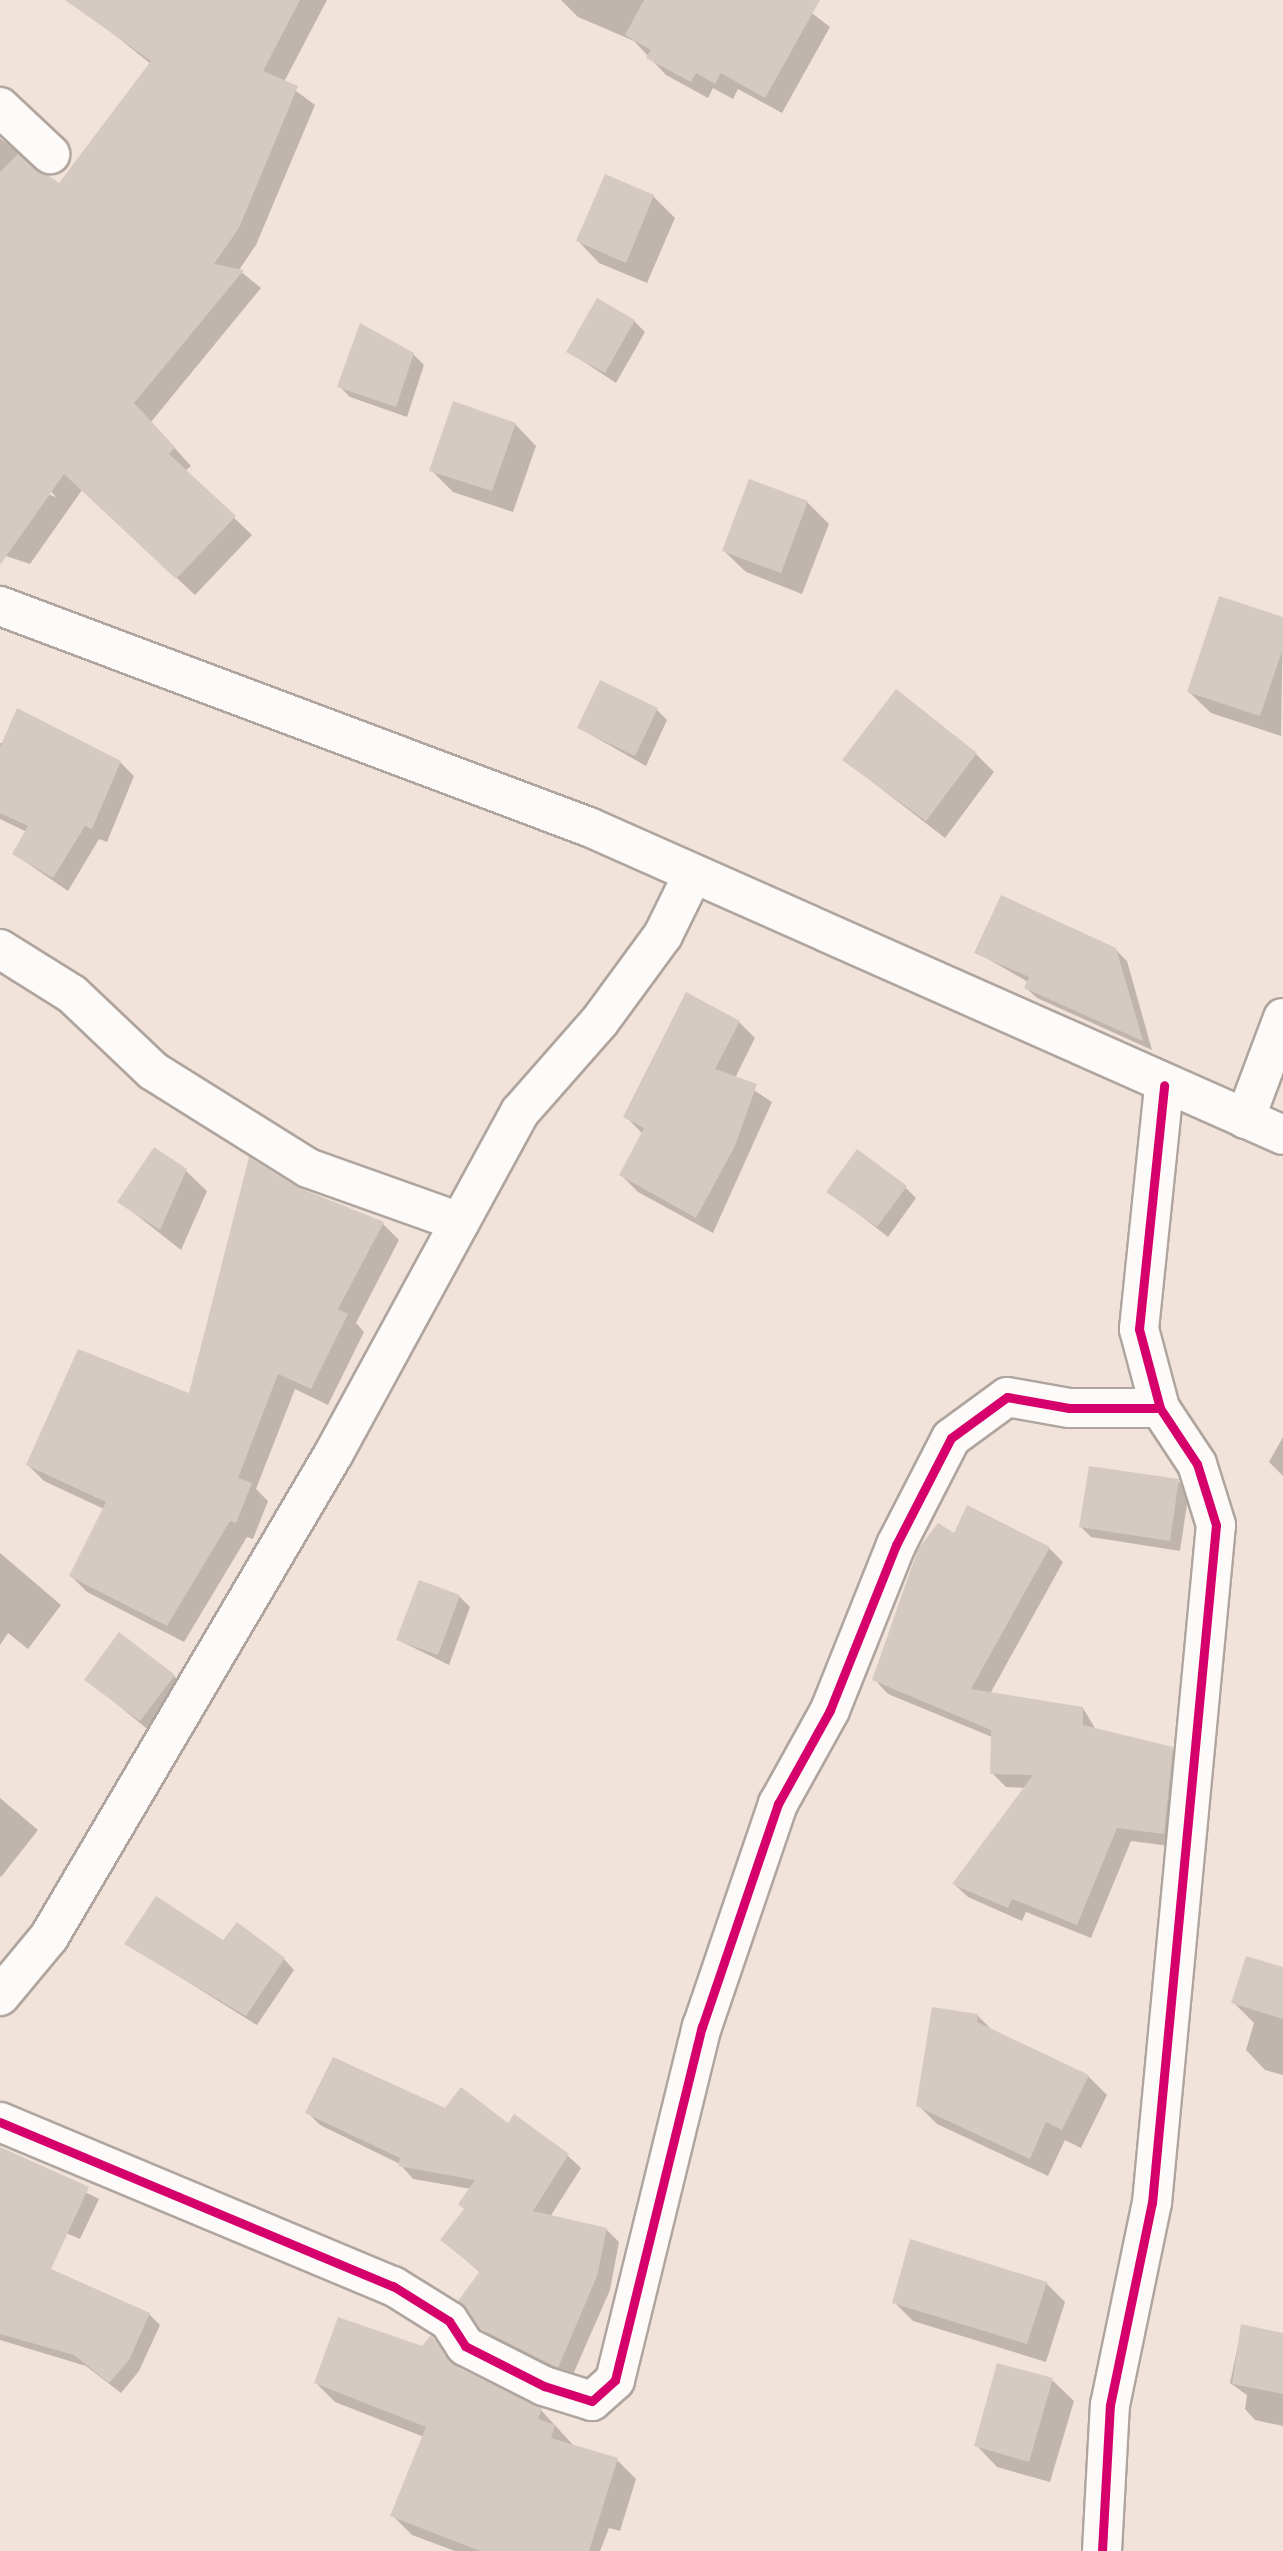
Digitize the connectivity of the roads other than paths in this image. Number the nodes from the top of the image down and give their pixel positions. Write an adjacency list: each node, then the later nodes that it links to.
1 (0, 107): 2 (street)
2 (50, 154)
3 (0, 606): 4 (street)
4 (693, 874): 7 (street); 10 (street)
5 (0, 949): 10 (street)
6 (1283, 1018): 8 (street)
7 (1164, 1085): 8 (street); 11 (street)
8 (1245, 1119): 9 (street)
9 (1283, 1135)
10 (460, 1222): 12 (street)
11 (1160, 1408): 13 (street); 14 (street)
12 (0, 1996)
13 (0, 2122)
14 (1102, 2551)

